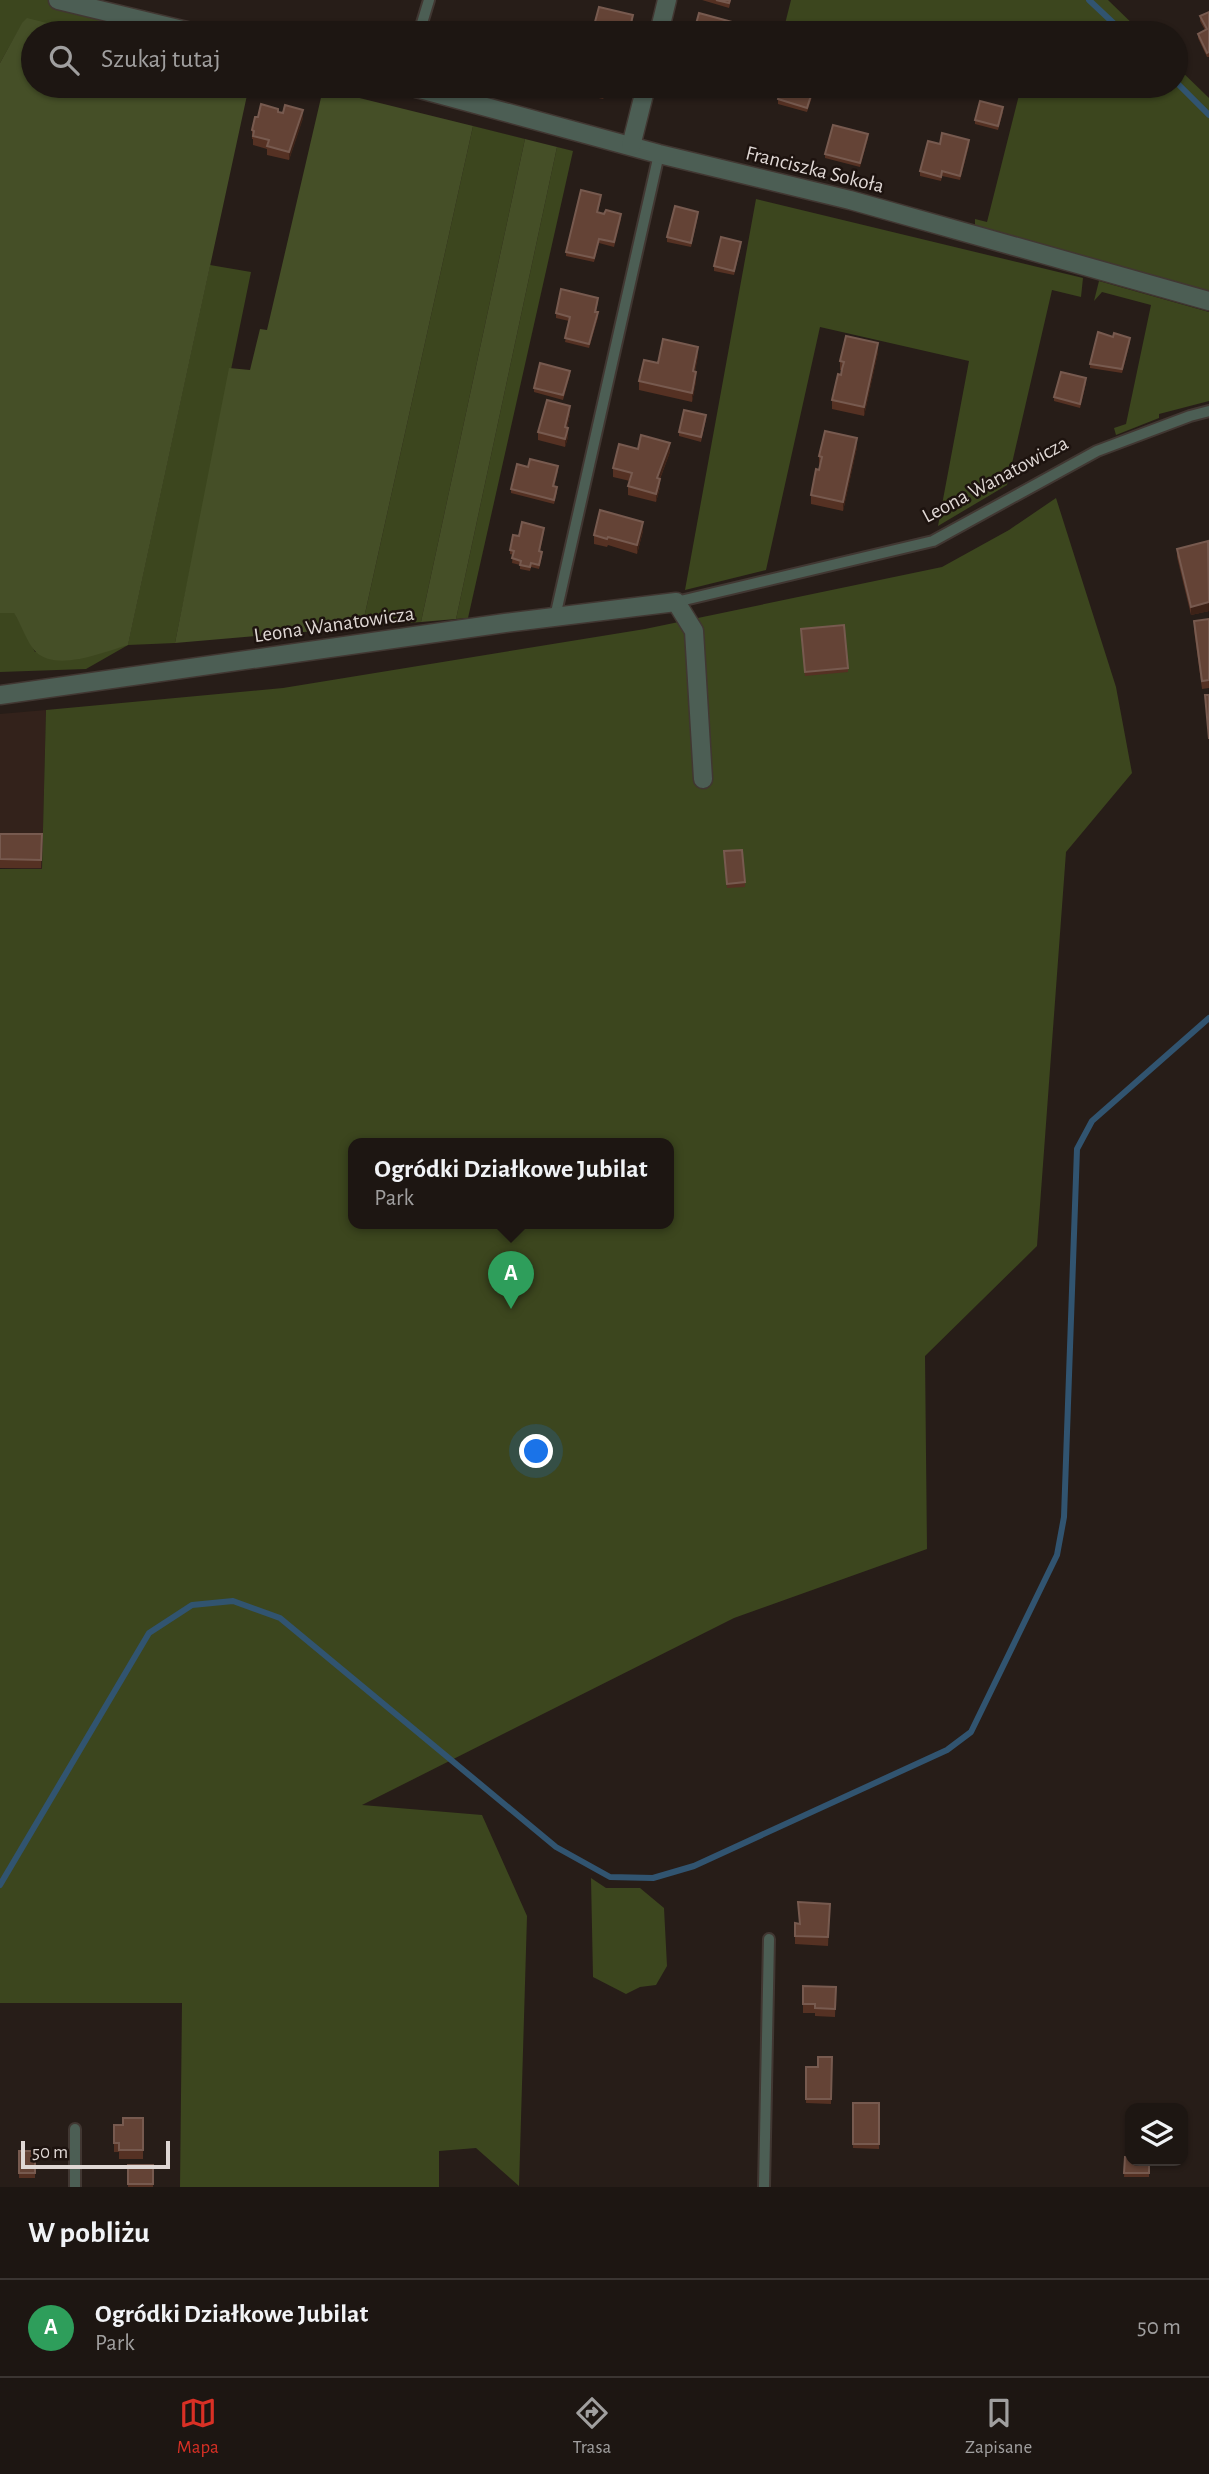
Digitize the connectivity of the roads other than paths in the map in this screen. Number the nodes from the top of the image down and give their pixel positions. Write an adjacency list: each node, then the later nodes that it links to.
1 (58, 0): 4 (street)
2 (429, 0): 5 (lane)
3 (667, 0): 6 (street)
4 (145, 21)
5 (423, 21)
6 (662, 21)
7 (453, 98): 9 (street, Franciszka Sokoła)
8 (643, 98): 9 (street)
9 (631, 146): 10 (street, Franciszka Sokoła)
10 (659, 154): 11 (street, Franciszka Sokoła); 14 (lane)
11 (1209, 301)
12 (1209, 411): 13 (lane, Leona Wanatowicza)
13 (676, 602): 14 (street, Leona Wanatowicza); 16 (street)
14 (555, 617): 15 (street, Leona Wanatowicza)
15 (0, 695)
16 (703, 779)
17 (769, 1938): 20 (lane)
18 (75, 2129): 19 (lane)
19 (75, 2187)
20 (764, 2187)

